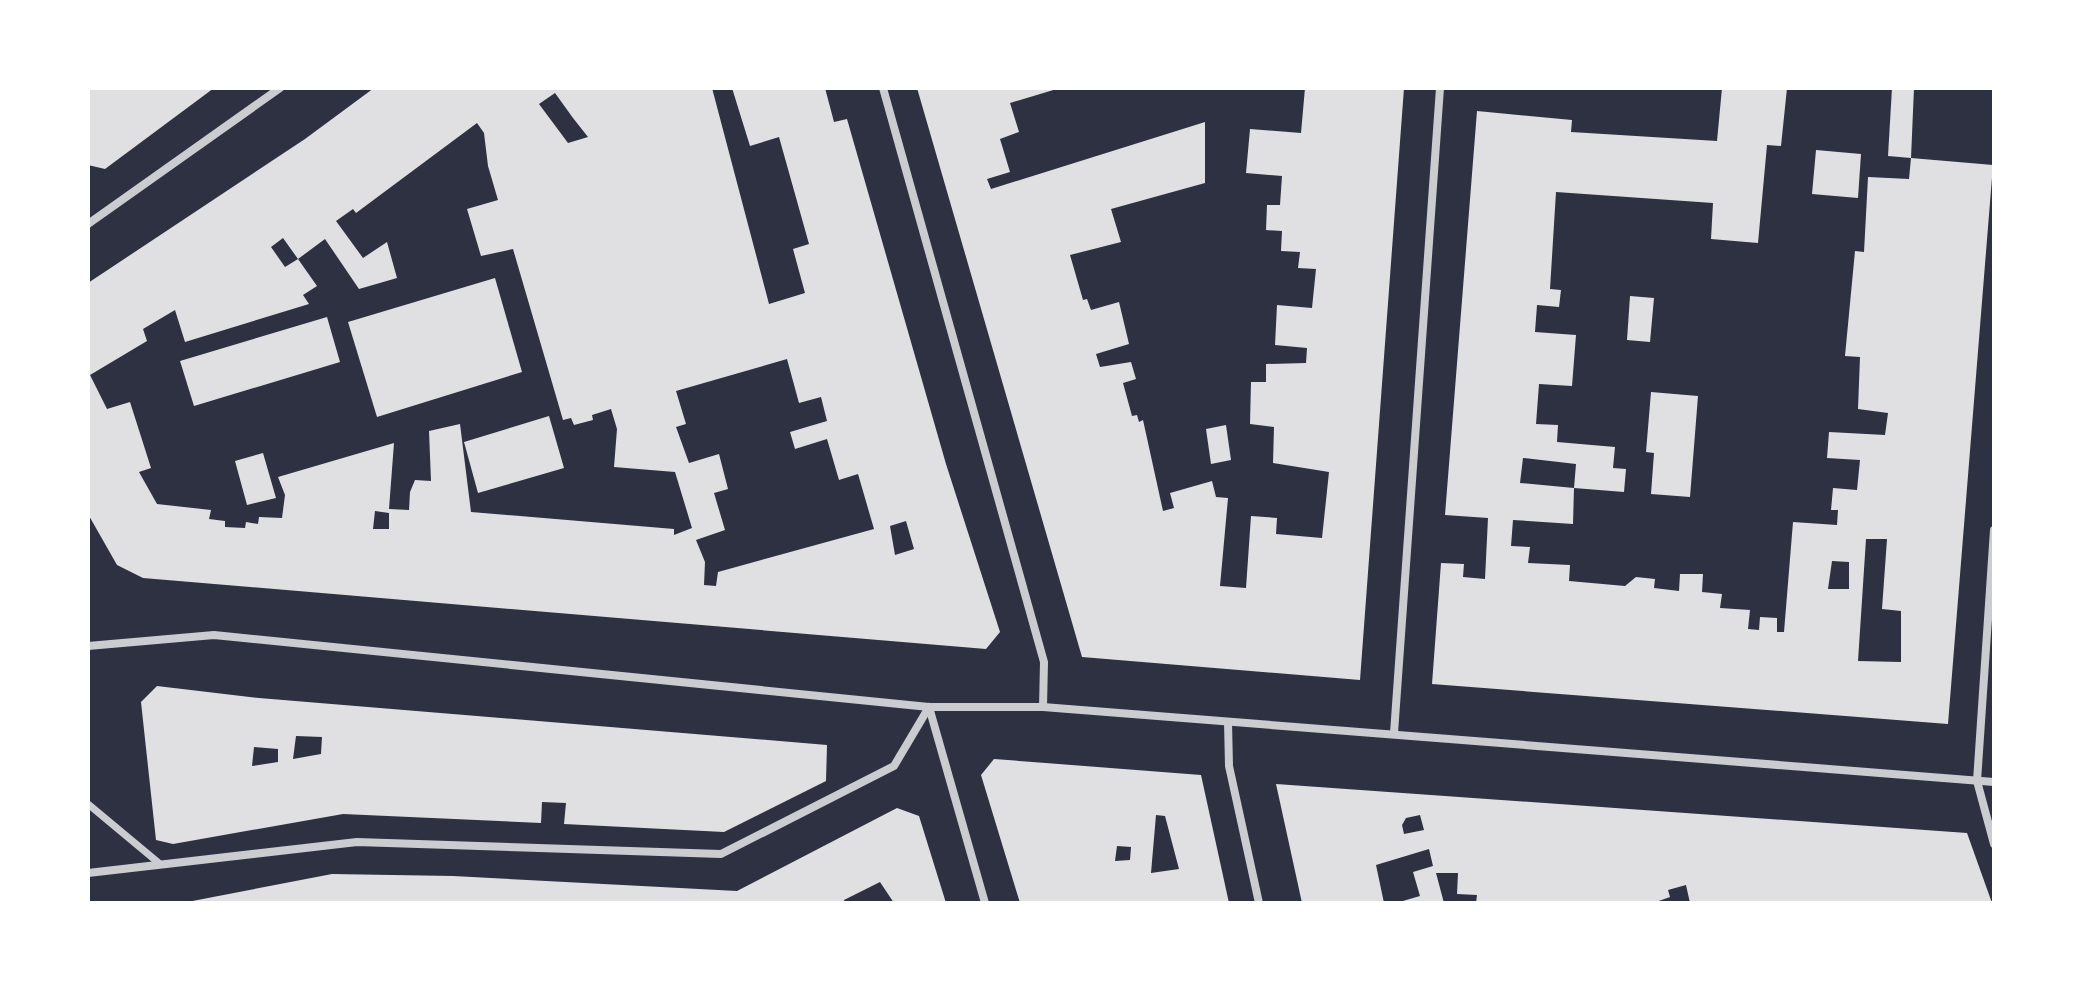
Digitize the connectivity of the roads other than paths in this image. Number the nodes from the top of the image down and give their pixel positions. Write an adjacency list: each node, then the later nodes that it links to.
1 (280, 88): 4 (street)
2 (883, 88): 8 (street)
3 (1440, 88): 10 (street)
4 (88, 224)
5 (1994, 530): 11 (street)
6 (88, 646): 7 (street)
7 (929, 707): 8 (street); 15 (street); 17 (street)
8 (1043, 707): 9 (street)
9 (1228, 722): 10 (street); 18 (street)
10 (1394, 733): 11 (street)
11 (1977, 781): 12 (street); 14 (street)
12 (1994, 782)
13 (88, 804): 15 (street)
14 (1994, 844)
15 (160, 864): 16 (street)
16 (88, 873)
17 (985, 903)
18 (1259, 903)

